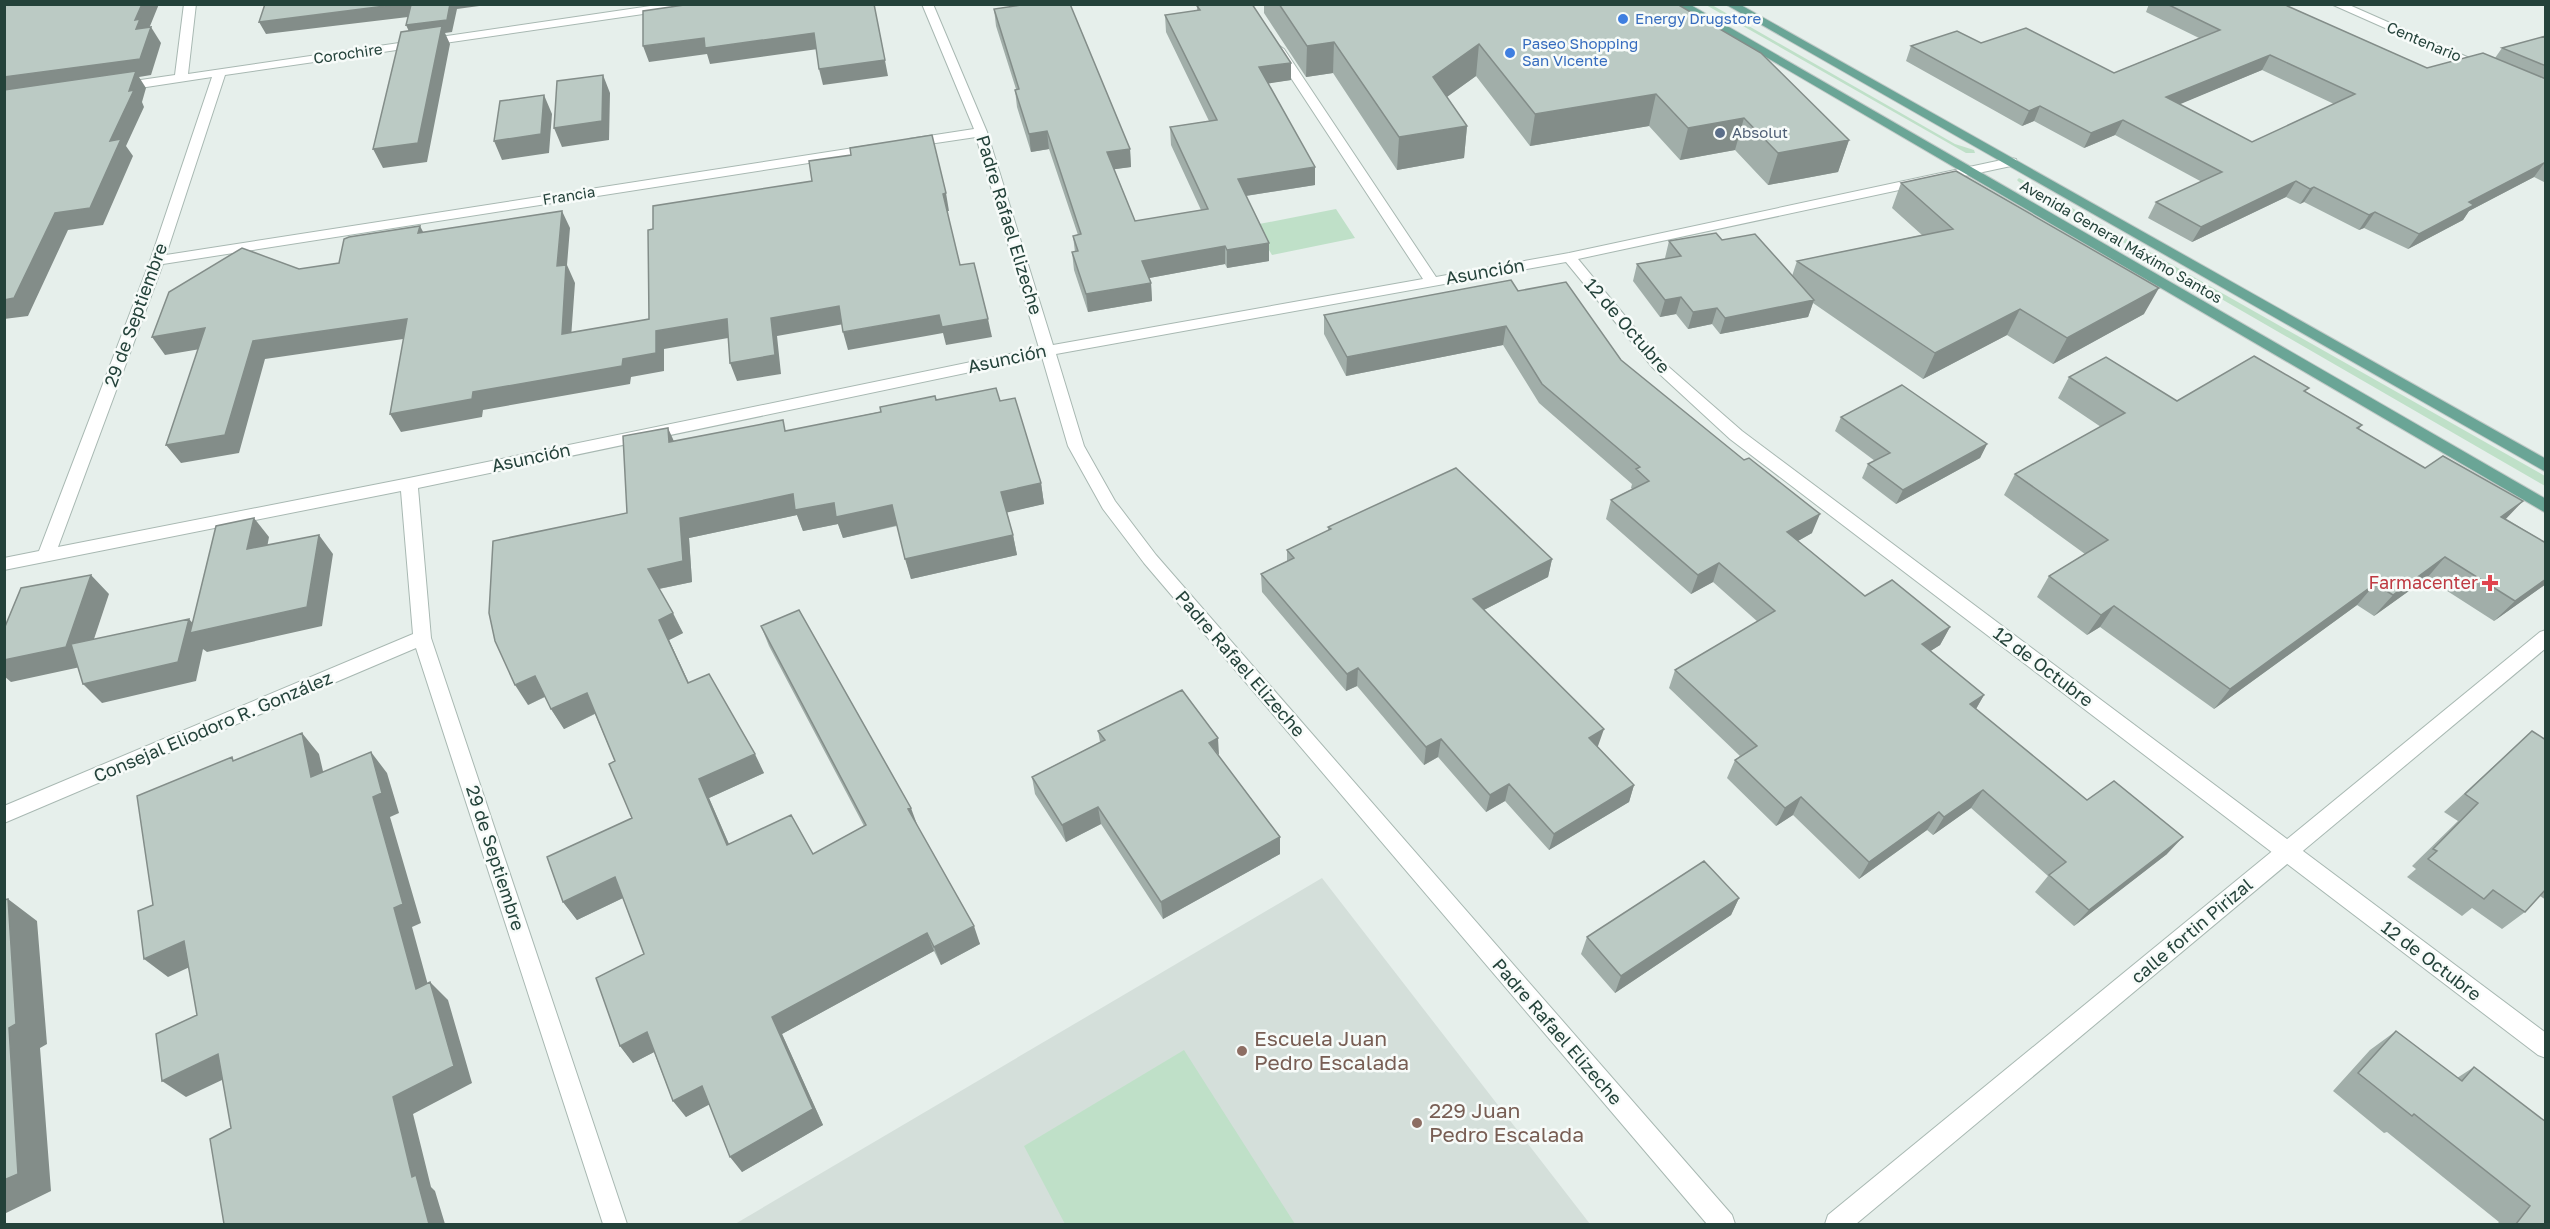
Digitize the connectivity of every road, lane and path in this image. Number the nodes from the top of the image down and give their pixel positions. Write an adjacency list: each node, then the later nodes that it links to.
1 (190, 4): 12 (street)
2 (589, 4): 8 (street)
3 (691, 4): 8 (street, Corochire)
4 (927, 4): 14 (street, Padre Rafael Elizeche)
5 (1680, 4): 16 (main road, Avenida General Máximo Santos)
6 (1730, 4): 15 (main road, Avenida General Máximo Santos)
7 (2336, 4): 11 (street, Centenario)
8 (586, 19): 10 (street, Corochire)
9 (1269, 34): 19 (street)
10 (220, 72): 12 (street, Corochire); 18 (street, 29 de Septiembre)
11 (2501, 74)
12 (181, 78): 13 (street, Corochire)
13 (111, 88)
14 (981, 132): 18 (street, Francia); 20 (street, Padre Rafael Elizeche)
15 (2011, 162): 16 (street, Asunción); 21 (main road, Avenida General Máximo Santos)
16 (1965, 170): 17 (street, Asunción); 23 (main road, Avenida General Máximo Santos)
17 (1569, 257): 19 (street, Asunción); 29 (street, 12 de Octubre)
18 (157, 261): 24 (street, 29 de Septiembre)
19 (1432, 281): 20 (street, Asunción)
20 (1048, 351): 22 (street, Asunción); 32 (street, Padre Rafael Elizeche)
21 (2546, 467)
22 (409, 484): 24 (street, Asunción); 27 (street, 29 de Septiembre)
23 (2546, 507)
24 (46, 556): 25 (street, Asunción)
25 (4, 564)
26 (2546, 637): 29 (street, calle fortin Pirizal)
27 (422, 638): 28 (street, Consejal Eliodoro R. González); 31 (street, 29 de Septiembre)
28 (4, 815)
29 (2287, 853): 30 (street, 12 de Octubre); 33 (street, calle fortin Pirizal)
30 (2546, 1047)
31 (615, 1224)
32 (1723, 1224)
33 (1837, 1224)

